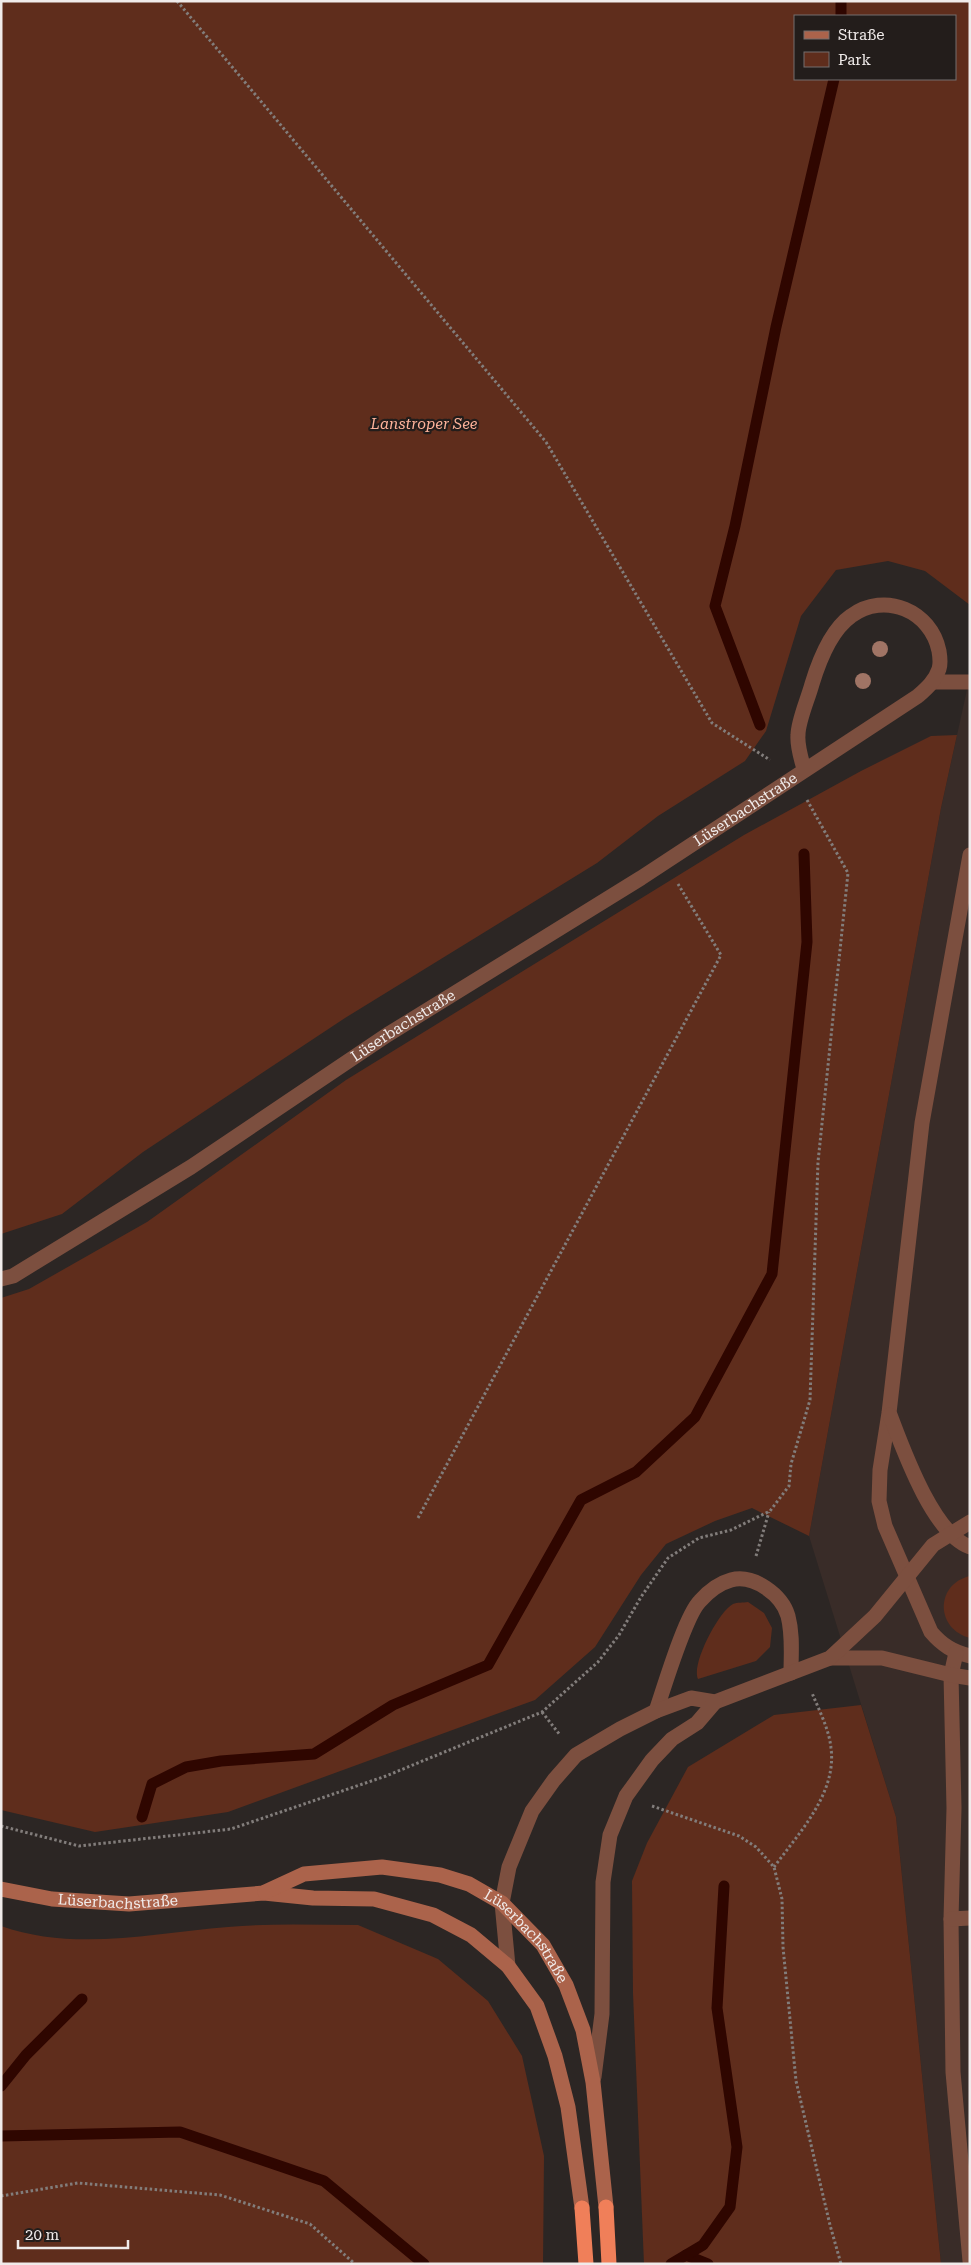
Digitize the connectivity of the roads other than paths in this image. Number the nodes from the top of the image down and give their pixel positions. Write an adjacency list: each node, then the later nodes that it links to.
1 (933, 682): 2 (street); 3 (street, Lüserbachstraße); 3 (street, Lüserbachstraße)
2 (970, 682)
3 (799, 772): 5 (street, Lüserbachstraße)
4 (970, 855): 6 (street)
5 (1, 1280)
6 (889, 1413): 8 (street); 10 (street)
7 (970, 1522): 8 (street)
8 (950, 1533): 9 (street); 10 (street)
9 (970, 1547)
10 (907, 1578): 11 (street); 12 (street)
11 (963, 1655): 14 (street)
12 (830, 1658): 13 (street); 14 (street)
13 (797, 1671): 16 (street); 17 (street)
14 (951, 1675): 15 (street); 22 (street)
15 (970, 1678)
16 (714, 1702): 17 (street); 24 (street)
17 (656, 1711): 20 (street)
18 (1, 1889): 19 (main road, Lüserbachstraße)
19 (264, 1893): 20 (main road, Lüserbachstraße); 23 (main road, Lüserbachstraße)
20 (502, 1903): 23 (street); 24 (main road, Lüserbachstraße)
21 (970, 1918): 22 (street)
22 (951, 1920): 27 (street)
23 (508, 1966): 26 (main road, Lüserbachstraße)
24 (593, 2082): 25 (main road, Lüserbachstraße)
25 (606, 2207): 29 (highway)
26 (582, 2208): 28 (highway)
27 (970, 2261)
28 (586, 2264)
29 (609, 2264)

